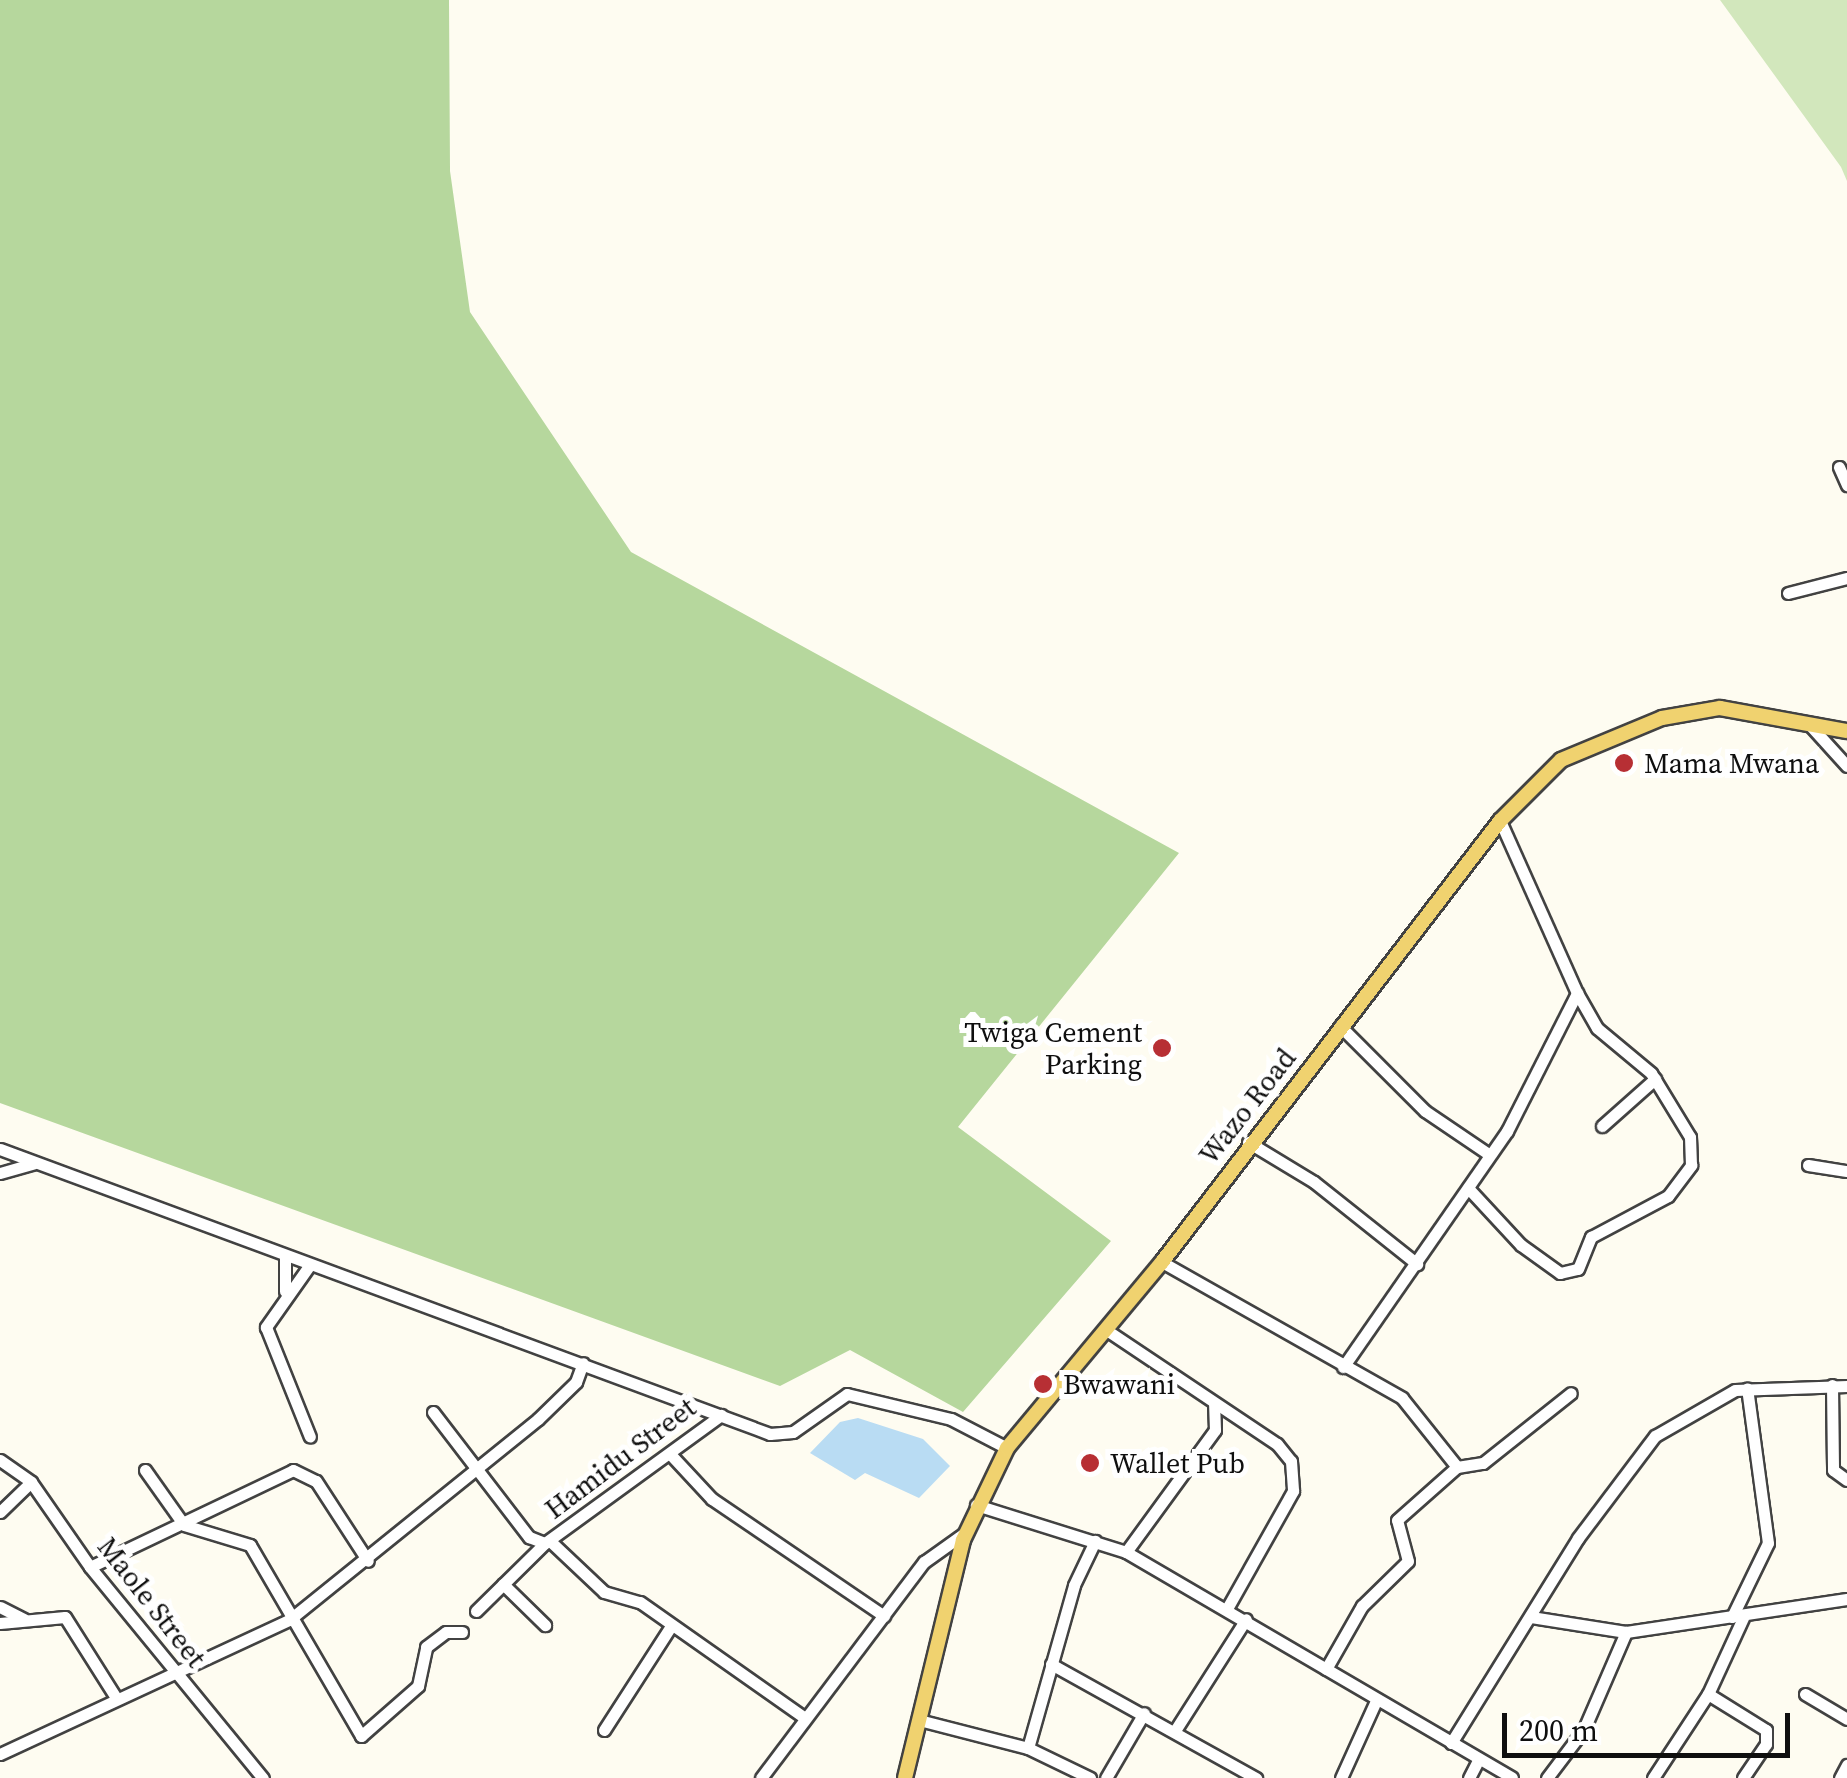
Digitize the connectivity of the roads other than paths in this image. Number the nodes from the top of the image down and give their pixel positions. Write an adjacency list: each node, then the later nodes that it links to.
1 (1839, 468): 2 (street)
2 (1847, 486)
3 (1847, 578): 4 (street)
4 (1788, 592)
5 (1808, 723): 6 (main road, Wazo Road); 7 (street); 8 (main road, Wazo Road)
6 (1847, 731)
7 (1847, 766)
8 (1500, 821): 9 (street); 10 (main road, Wazo Road)
9 (1577, 993): 11 (street); 15 (street)
10 (1340, 1026): 13 (main road, Wazo Road); 15 (street)
11 (1655, 1079): 12 (street); 20 (street)
12 (1602, 1126)
13 (1248, 1142): 22 (main road, Wazo Road); 23 (street)
14 (0, 1149): 16 (street)
15 (1490, 1155): 20 (street)
16 (35, 1162): 19 (street); 21 (street)
17 (1808, 1164): 18 (street)
18 (1847, 1171)
19 (0, 1173)
20 (1468, 1188): 23 (street)
21 (285, 1257): 24 (street); 25 (street)
22 (1162, 1262): 26 (main road, Wazo Road); 28 (street)
23 (1418, 1264): 28 (street)
24 (309, 1266): 25 (street); 27 (street)
25 (284, 1292): 36 (street)
26 (1105, 1328): 33 (street); 37 (main road, Wazo Road)
27 (583, 1363): 35 (street); 42 (street)
28 (1343, 1367): 40 (street)
29 (1832, 1386): 30 (street); 31 (street); 43 (street)
30 (1847, 1386)
31 (1748, 1388): 60 (street); 61 (street)
32 (1571, 1393): 40 (street)
33 (1214, 1405): 51 (street); 57 (street)
34 (433, 1412): 42 (street, Hamidu Street)
35 (721, 1414): 37 (street); 38 (street, Hamidu Street)
36 (310, 1437)
37 (1006, 1448): 45 (main road, Wazo Road)
38 (671, 1455): 50 (street, Hamidu Street); 59 (street)
39 (0, 1460): 44 (street, Maole Street)
40 (1457, 1466): 71 (street)
41 (146, 1470): 47 (street)
42 (478, 1470): 50 (street, Hamidu Street); 52 (street)
43 (1847, 1480)
44 (31, 1482): 46 (street); 53 (street, Maole Street)
45 (976, 1505): 48 (main road, Wazo Road); 49 (street)
46 (0, 1512)
47 (179, 1522): 52 (street); 53 (street); 63 (street)
48 (966, 1532): 59 (street); 79 (main road, Wazo Road)
49 (1095, 1541): 51 (street); 70 (street)
50 (547, 1542): 54 (street); 67 (street)
51 (1126, 1552): 57 (street)
52 (368, 1560): 63 (street)
53 (90, 1567): 72 (street, Maole Street)
54 (503, 1584): 58 (street); 66 (street)
55 (1847, 1599): 61 (street)
56 (0, 1607): 62 (street)
57 (1228, 1608): 64 (street)
58 (476, 1611)
59 (884, 1616): 78 (street)
60 (1531, 1617): 69 (street); 83 (street)
61 (1737, 1618): 69 (street); 73 (street)
62 (24, 1619): 65 (street); 75 (street)
63 (289, 1620): 68 (street); 72 (street)
64 (1246, 1620): 71 (street); 81 (street)
65 (0, 1623)
66 (545, 1625)
67 (671, 1626): 78 (street); 82 (street)
68 (462, 1632)
69 (1626, 1632): 98 (street)
70 (1051, 1664): 77 (street); 84 (street)
71 (1326, 1669): 76 (street)
72 (172, 1670): 75 (street); 89 (street, Maole Street)
73 (1708, 1694): 99 (street); 100 (street)
74 (1804, 1694): 80 (street)
75 (115, 1696): 85 (street)
76 (1376, 1702): 83 (street); 95 (street)
77 (1144, 1713): 81 (street); 93 (street)
78 (805, 1718): 90 (street)
79 (919, 1720): 84 (street); 91 (main road, Wazo Road)
80 (1847, 1720)
81 (1176, 1729): 88 (street)
82 (604, 1730)
83 (1451, 1744): 86 (street)
84 (1028, 1748): 92 (street)
85 (2, 1752)
86 (1478, 1760): 96 (street); 97 (street)
87 (1847, 1765): 101 (street)
88 (1232, 1773): 94 (street)
89 (262, 1778)
90 (761, 1778)
91 (905, 1778)
92 (1090, 1778)
93 (1106, 1778)
94 (1256, 1778)
95 (1341, 1778)
96 (1470, 1778)
97 (1512, 1778)
98 (1547, 1778)
99 (1653, 1778)
100 (1742, 1778)
101 (1840, 1778)

